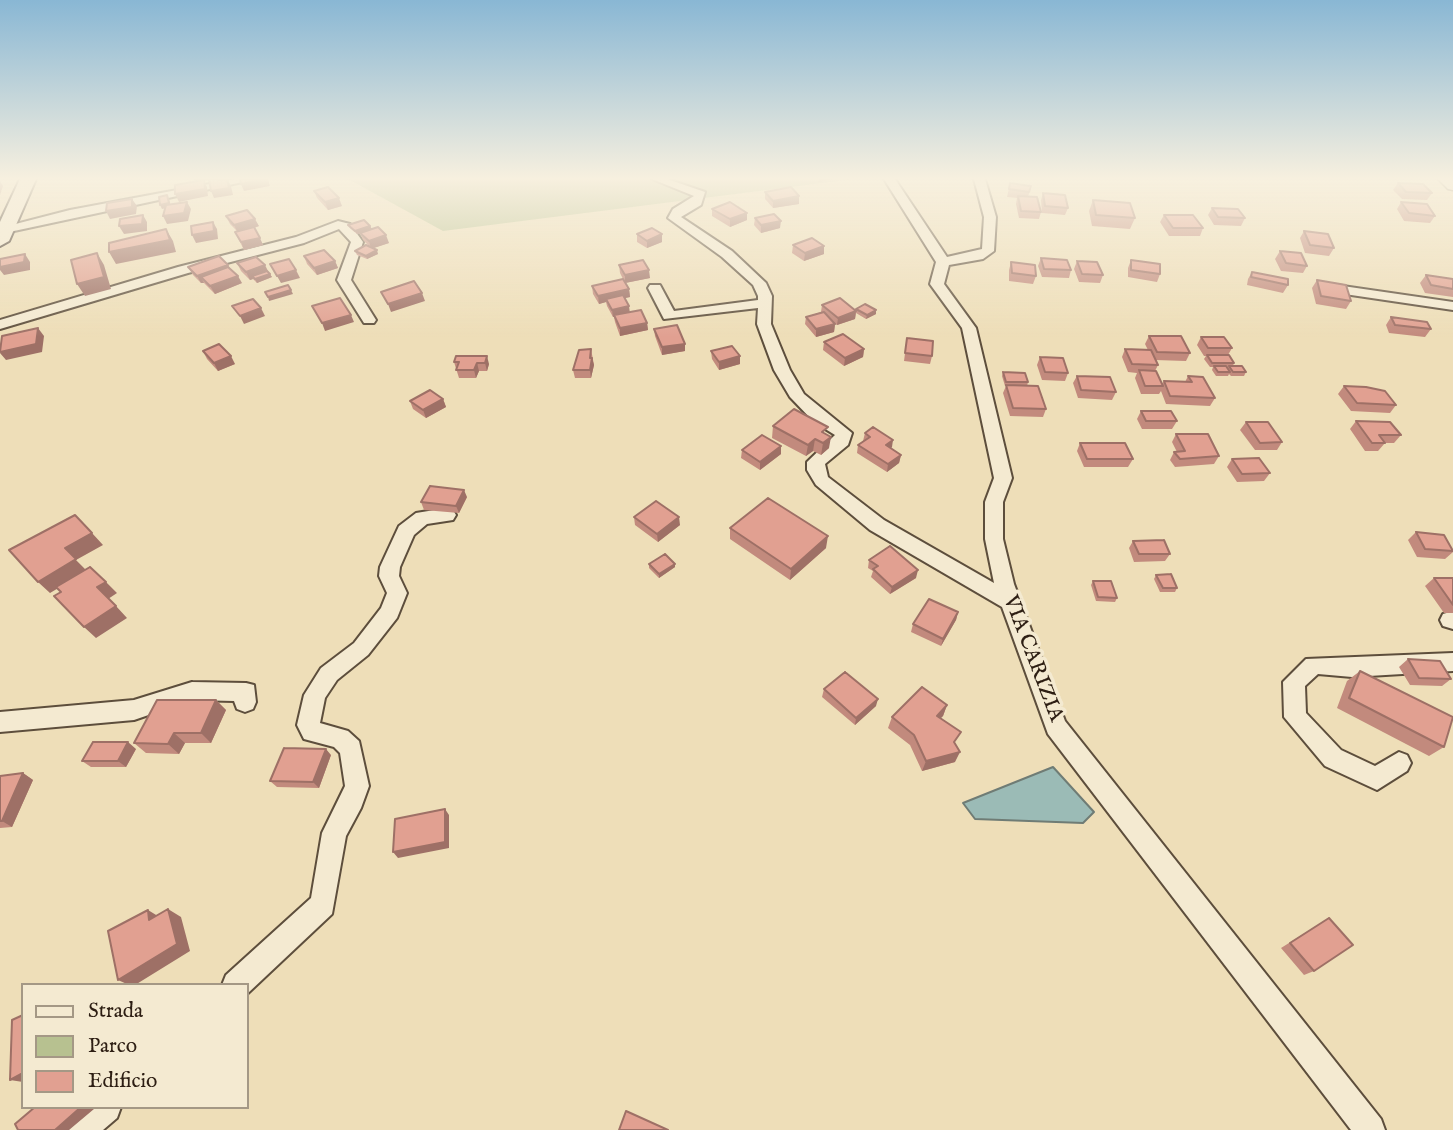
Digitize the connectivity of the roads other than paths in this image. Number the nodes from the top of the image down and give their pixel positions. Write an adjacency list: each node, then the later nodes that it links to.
1 (321, 232): 13 (street)
2 (350, 232): 12 (street)
3 (694, 232): 9 (street)
4 (924, 232): 6 (street)
5 (989, 232): 6 (street)
6 (943, 262): 16 (street, VIA CARIZIA)
7 (655, 288): 11 (street)
8 (1328, 288): 10 (street)
9 (765, 303): 11 (street); 16 (street)
10 (1453, 306)
11 (670, 316): 14 (street)
12 (369, 320)
13 (0, 326)
14 (676, 330)
15 (447, 515): 21 (street)
16 (1010, 602): 24 (street, VIA CARIZIA)
17 (1453, 662): 20 (street)
18 (244, 702): 19 (street)
19 (0, 722)
20 (1399, 763)
21 (238, 983)
22 (104, 1109): 23 (street)
23 (80, 1130)
24 (1370, 1130)

